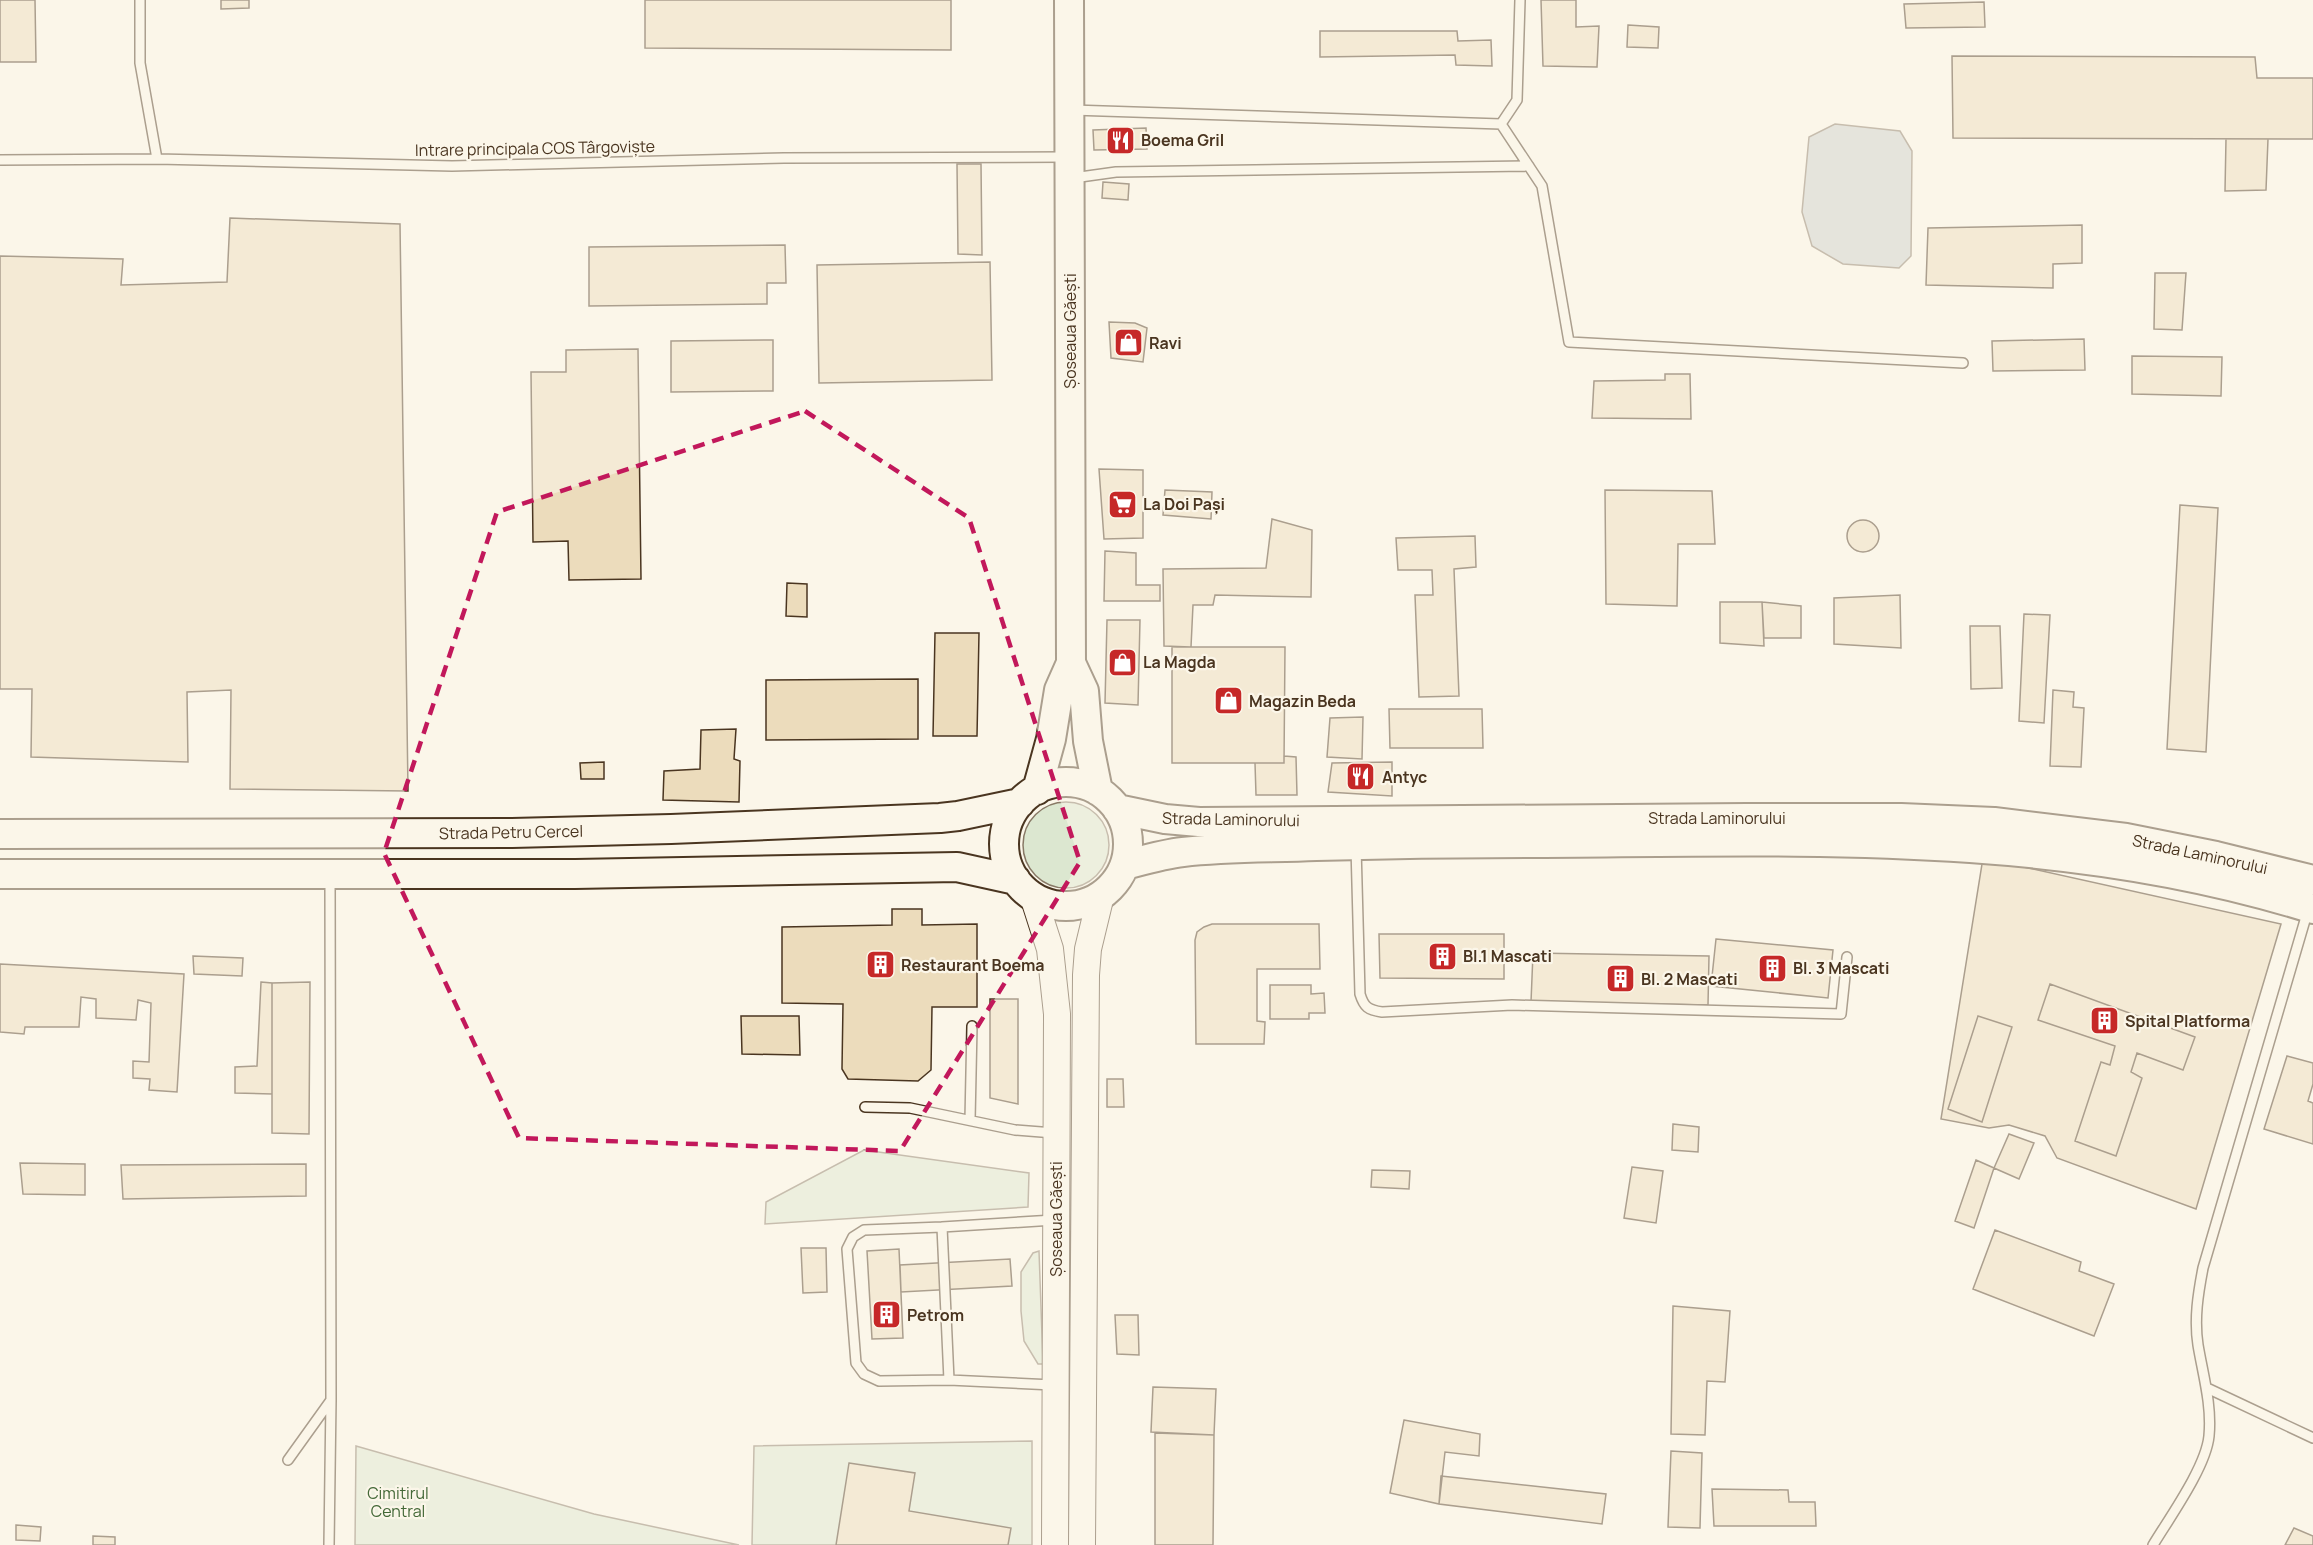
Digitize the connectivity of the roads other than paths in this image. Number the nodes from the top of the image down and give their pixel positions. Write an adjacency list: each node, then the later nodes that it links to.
1 (140, 0): 6 (lane)
2 (1069, 0): 4 (main road, Șoseaua Găești)
3 (1520, 0): 5 (lane)
4 (1070, 110): 5 (lane); 9 (main road, Șoseaua Găești)
5 (1501, 124): 8 (lane)
6 (157, 159): 7 (lane, Intrare principala COS Târgoviște); 9 (lane, Intrare principala COS Târgoviște)
7 (0, 160)
8 (1529, 166): 9 (lane, Intrare principala COS Târgoviște); 10 (lane)
9 (1070, 168): 11 (main road, Șoseaua Găești)
10 (1963, 363)
11 (1071, 663): 12 (main road); 13 (main road)
12 (1029, 797): 13 (main road); 15 (main road, Strada Petru Cercel); 20 (main road)
13 (1107, 800): 14 (main road, Strada Laminorului); 16 (main road)
14 (1356, 833): 16 (main road, Strada Laminorului); 19 (main road, Strada Laminorului); 22 (main road, Strada Laminorului); 23 (lane)
15 (0, 834)
16 (1125, 865): 21 (main road)
17 (0, 874): 18 (main road)
18 (330, 875): 20 (main road); 35 (lane)
19 (2313, 880)
20 (1024, 888): 21 (main road); 27 (main road, Șoseaua Găești)
21 (1101, 896): 29 (main road, Șoseaua Găești)
22 (2312, 905): 34 (lane)
23 (1847, 957)
24 (972, 1026): 26 (lane)
25 (865, 1107): 26 (lane)
26 (970, 1120): 27 (lane)
27 (1057, 1134): 28 (main road, Șoseaua Găești)
28 (1056, 1220): 29 (main road); 30 (lane); 32 (main road, Șoseaua Găești)
29 (1083, 1220): 33 (main road, Șoseaua Găești)
30 (942, 1227): 31 (lane); 31 (lane)
31 (949, 1380): 32 (lane)
32 (1055, 1385): 33 (main road); 39 (main road, Șoseaua Găești)
33 (1082, 1385): 40 (main road, Șoseaua Găești)
34 (2206, 1389): 36 (lane); 41 (lane)
35 (331, 1400): 37 (lane); 38 (lane)
36 (2313, 1438)
37 (288, 1460)
38 (330, 1545)
39 (1056, 1545)
40 (1082, 1545)
41 (2153, 1545)

